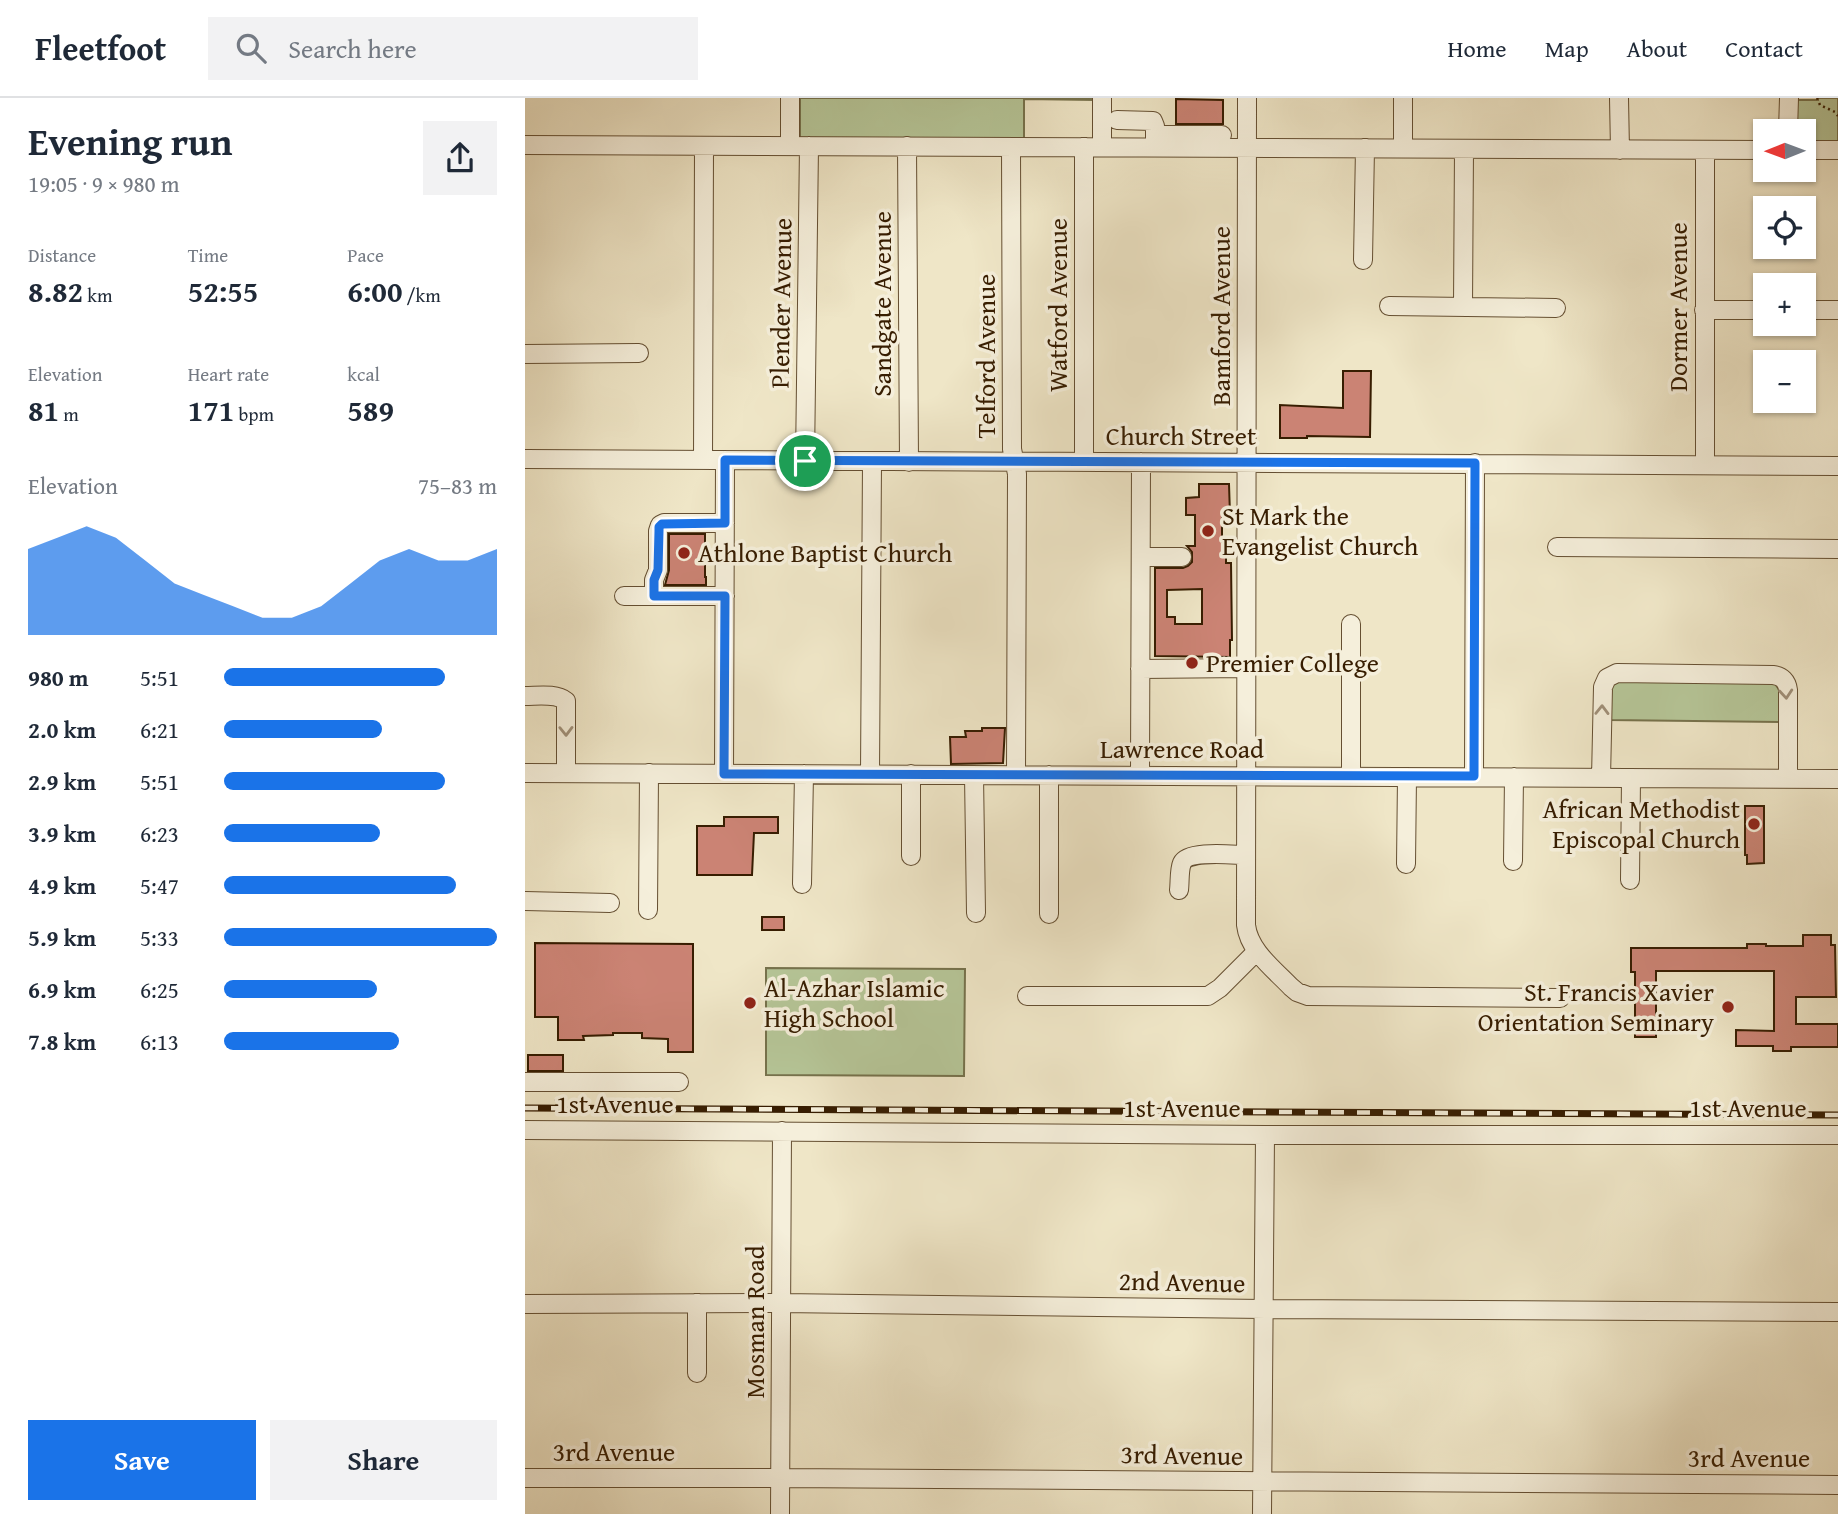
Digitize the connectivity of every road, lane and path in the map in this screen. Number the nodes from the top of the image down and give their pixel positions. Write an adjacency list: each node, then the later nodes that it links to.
1 (790, 98): 15 (street)
2 (1102, 98): 19 (street, Watford Avenue)
3 (1247, 98): 20 (street, Bamford Avenue)
4 (1403, 98): 22 (street)
5 (1619, 98): 24 (street)
6 (1789, 98): 9 (street)
7 (1817, 98): 8 (path)
8 (1838, 116)
9 (1789, 119)
10 (1118, 120): 12 (street)
11 (1222, 135): 12 (street)
12 (1155, 141): 19 (street); 20 (street)
13 (525, 145): 14 (street)
14 (705, 146): 15 (street); 40 (street)
15 (790, 146): 16 (street)
16 (809, 146): 17 (street); 42 (street, Plender Avenue)
17 (907, 146): 18 (street); 44 (street, Sandgate Avenue)
18 (1011, 147): 19 (street); 45 (street, Telford Avenue)
19 (1093, 147): 46 (street, Watford Avenue)
20 (1247, 148): 21 (street); 47 (street, Bamford Avenue)
21 (1365, 148): 22 (street); 29 (street)
22 (1403, 148): 23 (street)
23 (1464, 149): 24 (street); 31 (street)
24 (1620, 149): 25 (street)
25 (1705, 150): 26 (street); 33 (street, Dormer Avenue)
26 (1753, 150)
27 (1817, 150): 28 (street)
28 (1838, 150)
29 (1363, 260)
30 (1389, 306): 31 (street)
31 (1464, 307): 32 (street)
32 (1556, 308)
33 (1704, 310): 34 (street); 50 (street, Dormer Avenue)
34 (1753, 310)
35 (1816, 310): 36 (street)
36 (1838, 310)
37 (639, 353): 38 (street)
38 (525, 354)
39 (525, 459): 40 (street, Church Street)
40 (703, 460): 41 (street, Church Street)
41 (725, 460): 42 (street, Church Street); 52 (street)
42 (805, 461): 43 (street, Church Street)
43 (872, 462): 44 (street, Church Street); 69 (street)
44 (909, 462): 45 (street, Church Street)
45 (1015, 462): 46 (street, Church Street); 72 (street, Telford Avenue)
46 (1084, 462): 48 (street, Church Street)
47 (1247, 462): 48 (street, Church Street); 49 (street, Church Street); 61 (street, Bamford Avenue)
48 (1141, 463): 55 (street)
49 (1475, 463): 50 (street, Church Street); 76 (street)
50 (1705, 465): 51 (street, Church Street)
51 (1838, 466)
52 (725, 523): 58 (street); 59 (street)
53 (1557, 547): 54 (street)
54 (1838, 549)
55 (1141, 556): 56 (street); 62 (street)
56 (1182, 557)
57 (624, 596): 58 (street)
58 (654, 596): 59 (street)
59 (725, 596): 67 (street)
60 (1351, 624): 77 (street)
61 (1246, 668): 62 (street); 75 (street, Bamford Avenue)
62 (1140, 669): 74 (street)
63 (525, 696): 65 (street, one-way to 65)
64 (525, 773): 65 (street, Lawrence Road)
65 (566, 773): 66 (street, Lawrence Road)
66 (649, 774): 67 (street, Lawrence Road); 93 (street)
67 (724, 774): 68 (street, Lawrence Road)
68 (804, 774): 69 (street, Lawrence Road); 89 (street)
69 (870, 774): 70 (street, Lawrence Road)
70 (911, 774): 71 (street, Lawrence Road); 85 (street)
71 (974, 775): 72 (street, Lawrence Road); 94 (street)
72 (1016, 775): 73 (street, Lawrence Road)
73 (1049, 775): 74 (street, Lawrence Road); 95 (street)
74 (1140, 775): 75 (street, Lawrence Road)
75 (1246, 776): 77 (street, Lawrence Road); 84 (street, Bamford Avenue)
76 (1474, 776): 78 (street, Lawrence Road); 79 (street, Lawrence Road)
77 (1350, 777): 78 (street, Lawrence Road)
78 (1407, 777): 87 (street)
79 (1514, 777): 80 (street, Lawrence Road); 86 (street)
80 (1601, 778): 81 (street, Lawrence Road); 82 (street, one-way to 82)
81 (1631, 778): 82 (street, Lawrence Road); 88 (street)
82 (1788, 779): 83 (street, Lawrence Road)
83 (1838, 779)
84 (1246, 855): 90 (street); 96 (street, Bamford Avenue)
85 (911, 856)
86 (1513, 861)
87 (1406, 864)
88 (1630, 880)
89 (802, 884)
90 (1179, 890)
91 (525, 901): 92 (street)
92 (610, 903)
93 (648, 910)
94 (976, 913)
95 (1049, 914)
96 (1258, 951): 97 (street); 98 (street)
97 (1027, 996)
98 (1560, 998)
99 (525, 1082): 100 (street)
100 (557, 1082): 101 (street); 103 (path)
101 (679, 1082)
102 (525, 1130): 103 (street, 1st Avenue)
103 (557, 1131): 104 (street, 1st Avenue)
104 (782, 1131): 105 (street, 1st Avenue); 108 (street, Mosman Road)
105 (1265, 1135): 106 (street, 1st Avenue); 110 (street)
106 (1838, 1135)
107 (697, 1303): 108 (street, 2nd Avenue); 109 (street, 2nd Avenue); 112 (street)
108 (781, 1303): 110 (street, 2nd Avenue); 114 (street, Mosman Road)
109 (525, 1304)
110 (1264, 1309): 111 (street, 2nd Avenue); 115 (street)
111 (1838, 1312)
112 (697, 1373)
113 (525, 1478): 114 (street, 3rd Avenue)
114 (780, 1478): 115 (street, 3rd Avenue); 117 (street, Mosman Road)
115 (1262, 1482): 116 (street, 3rd Avenue); 118 (street)
116 (1838, 1485)
117 (780, 1514)
118 (1262, 1514)

